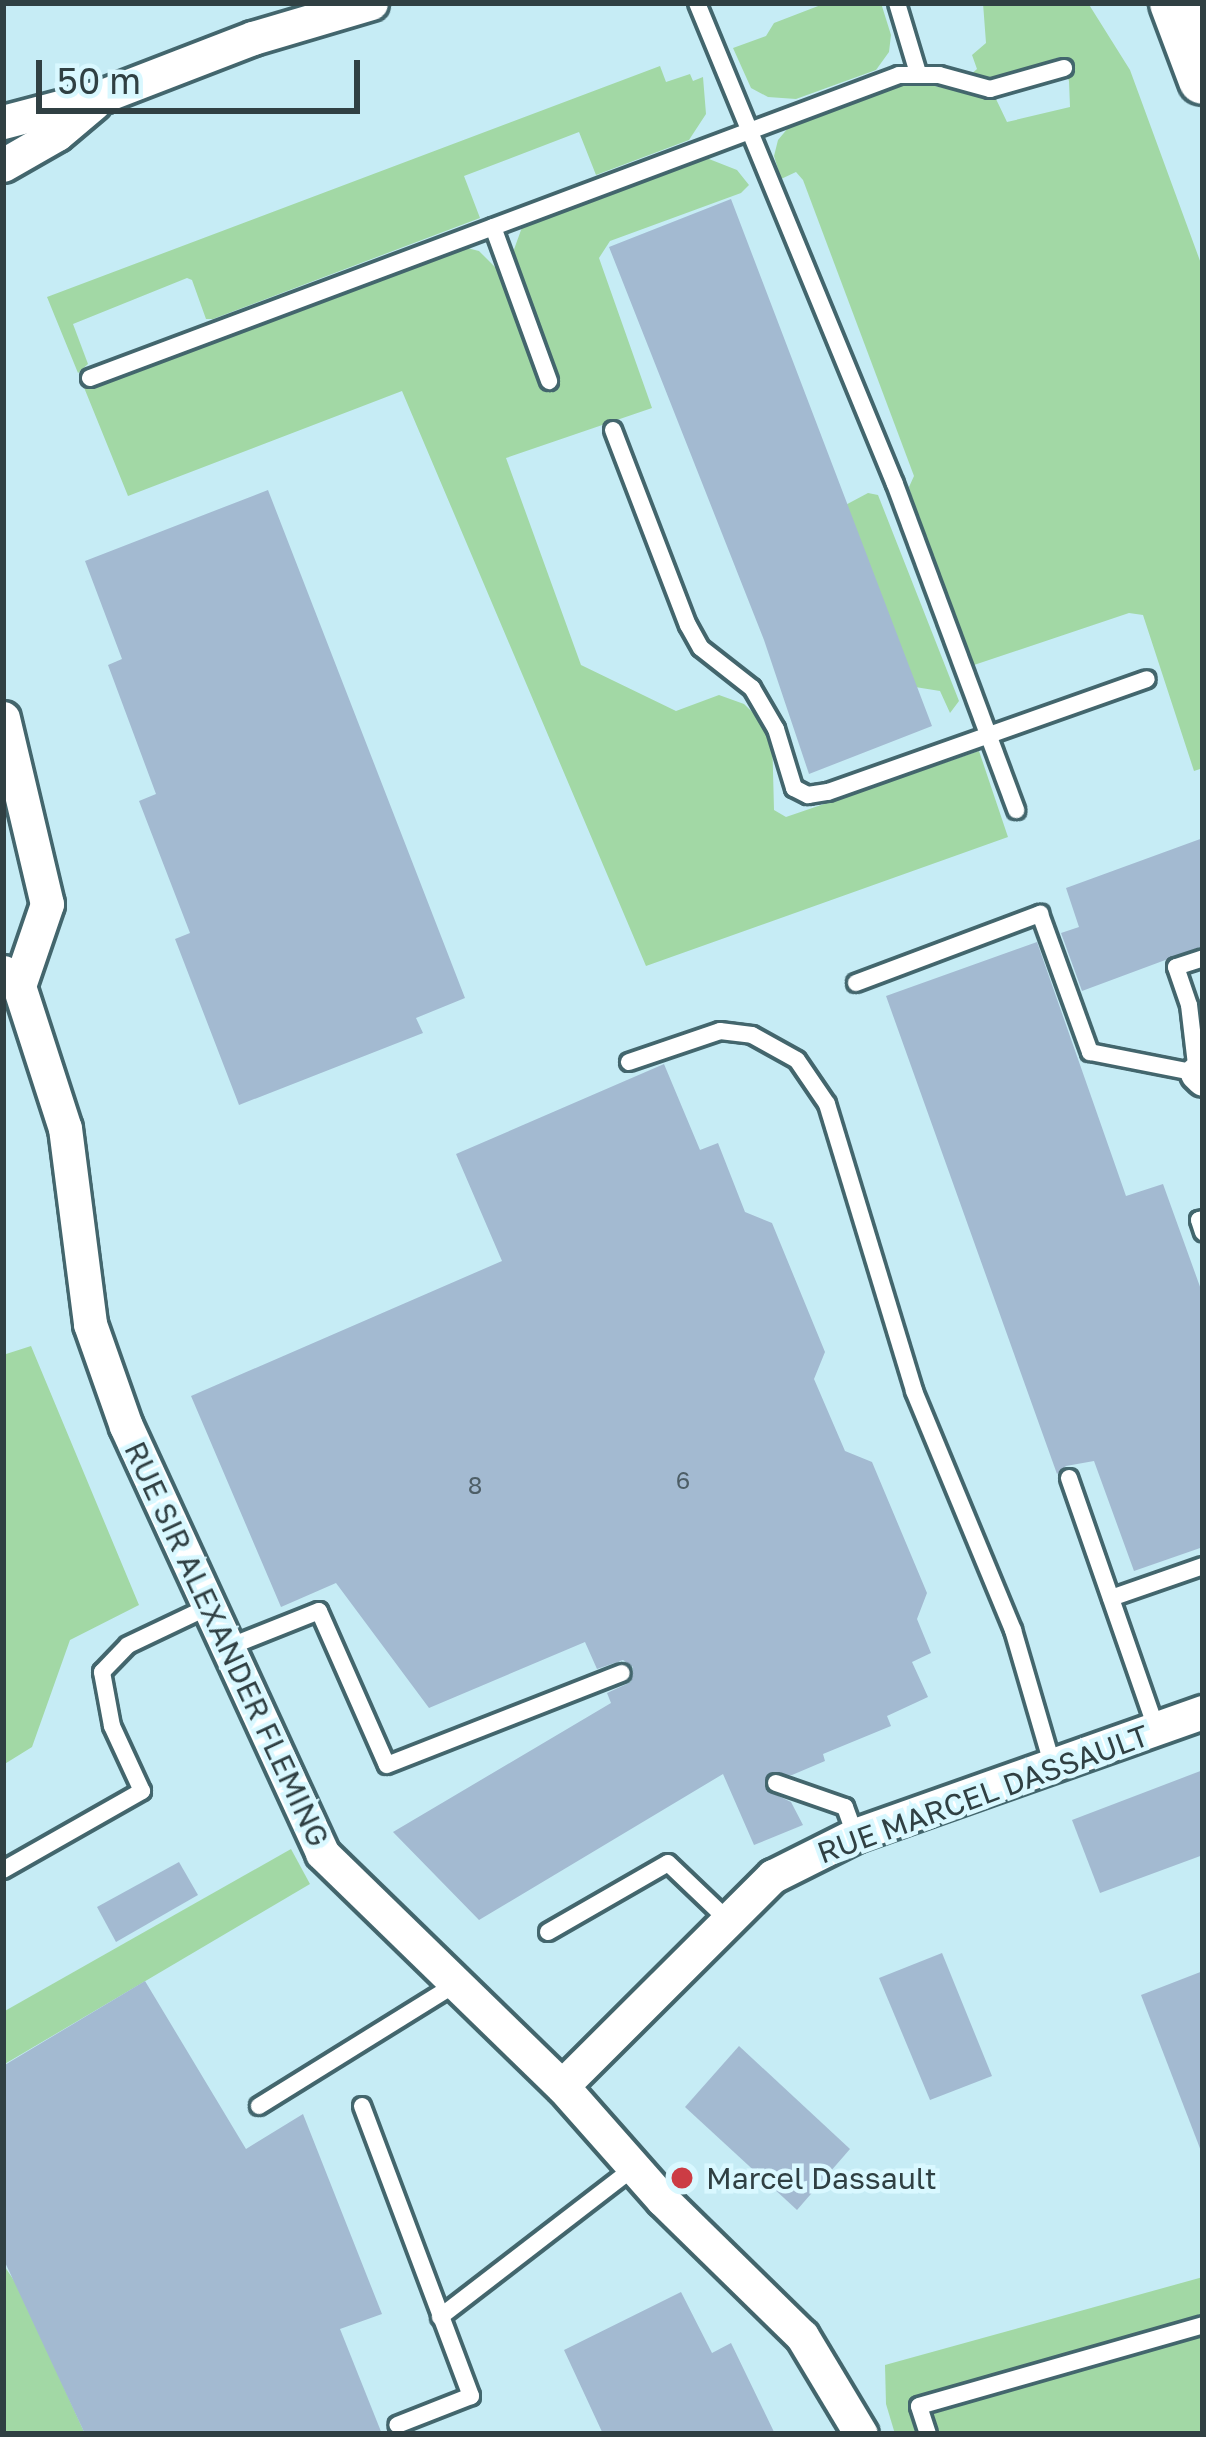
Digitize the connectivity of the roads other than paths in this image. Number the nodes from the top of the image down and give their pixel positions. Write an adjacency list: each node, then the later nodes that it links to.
1 (371, 3): 8 (street)
2 (698, 3): 10 (lane)
3 (896, 3): 6 (lane)
4 (1174, 3): 7 (main road)
5 (1064, 68): 6 (lane)
6 (918, 73): 10 (lane)
7 (1203, 80)
8 (105, 95): 9 (street); 11 (street)
9 (3, 122)
10 (748, 132): 12 (lane); 18 (lane)
11 (3, 165)
12 (493, 227): 13 (lane); 14 (lane)
13 (90, 377)
14 (549, 381)
15 (613, 430): 18 (lane)
16 (1147, 679): 18 (lane)
17 (3, 718): 19 (street)
18 (988, 736): 20 (lane)
19 (8, 772): 22 (street)
20 (1016, 810)
21 (1203, 958): 25 (lane)
22 (11, 979): 31 (street, RUE SIR ALEXANDER FLEMING)
23 (856, 983): 25 (lane)
24 (629, 1063): 36 (lane)
25 (1200, 1076)
26 (1203, 1219): 27 (lane)
27 (1203, 1232)
28 (1069, 1478): 30 (lane)
29 (1203, 1566): 30 (lane)
30 (1111, 1598): 35 (lane)
31 (208, 1607): 32 (street, RUE SIR ALEXANDER FLEMING); 39 (lane)
32 (226, 1648): 33 (lane); 42 (street, RUE SIR ALEXANDER FLEMING)
33 (622, 1672)
34 (1203, 1712): 35 (street, RUE MARCEL DASSAULT)
35 (1157, 1730): 36 (street, RUE MARCEL DASSAULT)
36 (1053, 1768): 38 (street, RUE MARCEL DASSAULT)
37 (776, 1783): 38 (lane)
38 (855, 1835): 40 (street, RUE MARCEL DASSAULT)
39 (3, 1870)
40 (729, 1921): 41 (lane); 43 (street, RUE MARCEL DASSAULT)
41 (548, 1932)
42 (455, 1984): 43 (street, RUE SIR ALEXANDER FLEMING); 44 (lane)
43 (562, 2086): 46 (street, RUE SIR ALEXANDER FLEMING)
44 (259, 2105)
45 (362, 2106): 47 (lane)
46 (634, 2168): 47 (lane); 50 (street, RUE SIR ALEXANDER FLEMING)
47 (440, 2317): 49 (lane)
48 (1203, 2325): 51 (lane)
49 (397, 2425)
50 (862, 2434)
51 (928, 2434)

